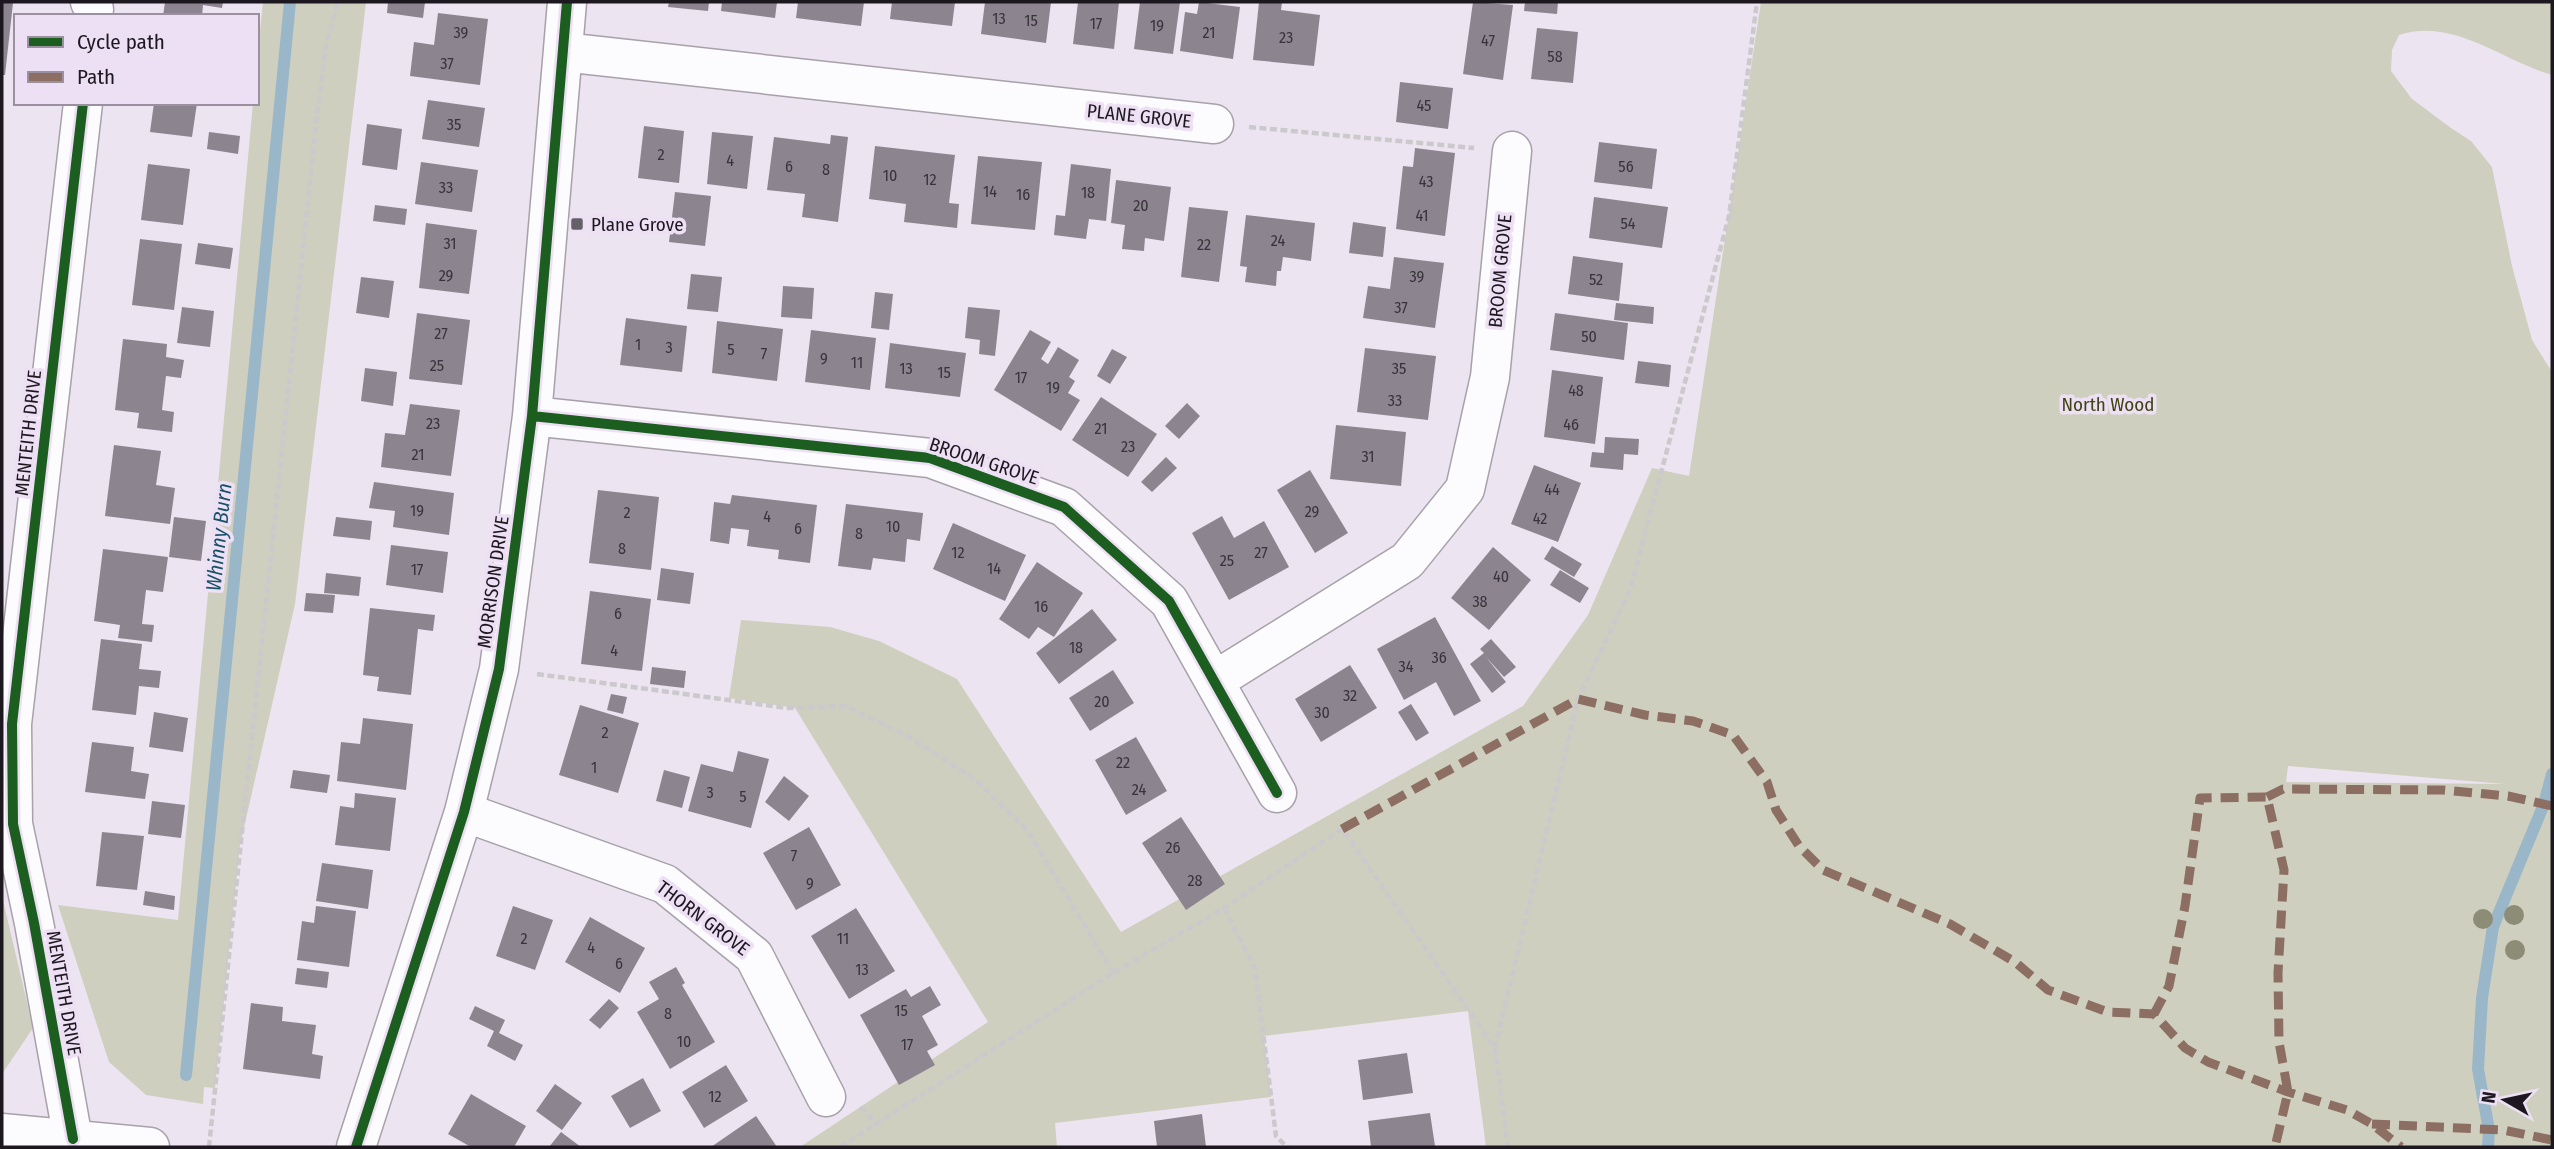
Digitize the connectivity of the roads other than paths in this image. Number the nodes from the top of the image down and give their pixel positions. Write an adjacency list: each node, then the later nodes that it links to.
1 (567, 2): 2 (street, MORRISON DRIVE)
2 (563, 52): 4 (street, PLANE GROVE); 6 (street, MORRISON DRIVE)
3 (83, 105): 12 (street, MENTEITH DRIVE)
4 (1214, 124)
5 (1512, 151): 7 (street, BROOM GROVE)
6 (532, 416): 7 (street, BROOM GROVE); 9 (street, MORRISON DRIVE)
7 (1214, 681): 8 (street, BROOM GROVE)
8 (1277, 793)
9 (464, 812): 10 (street, THORN GROVE); 14 (street, MORRISON DRIVE)
10 (826, 1097)
11 (2, 1133): 12 (street)
12 (73, 1139): 13 (street)
13 (150, 1147)
14 (356, 1147)

